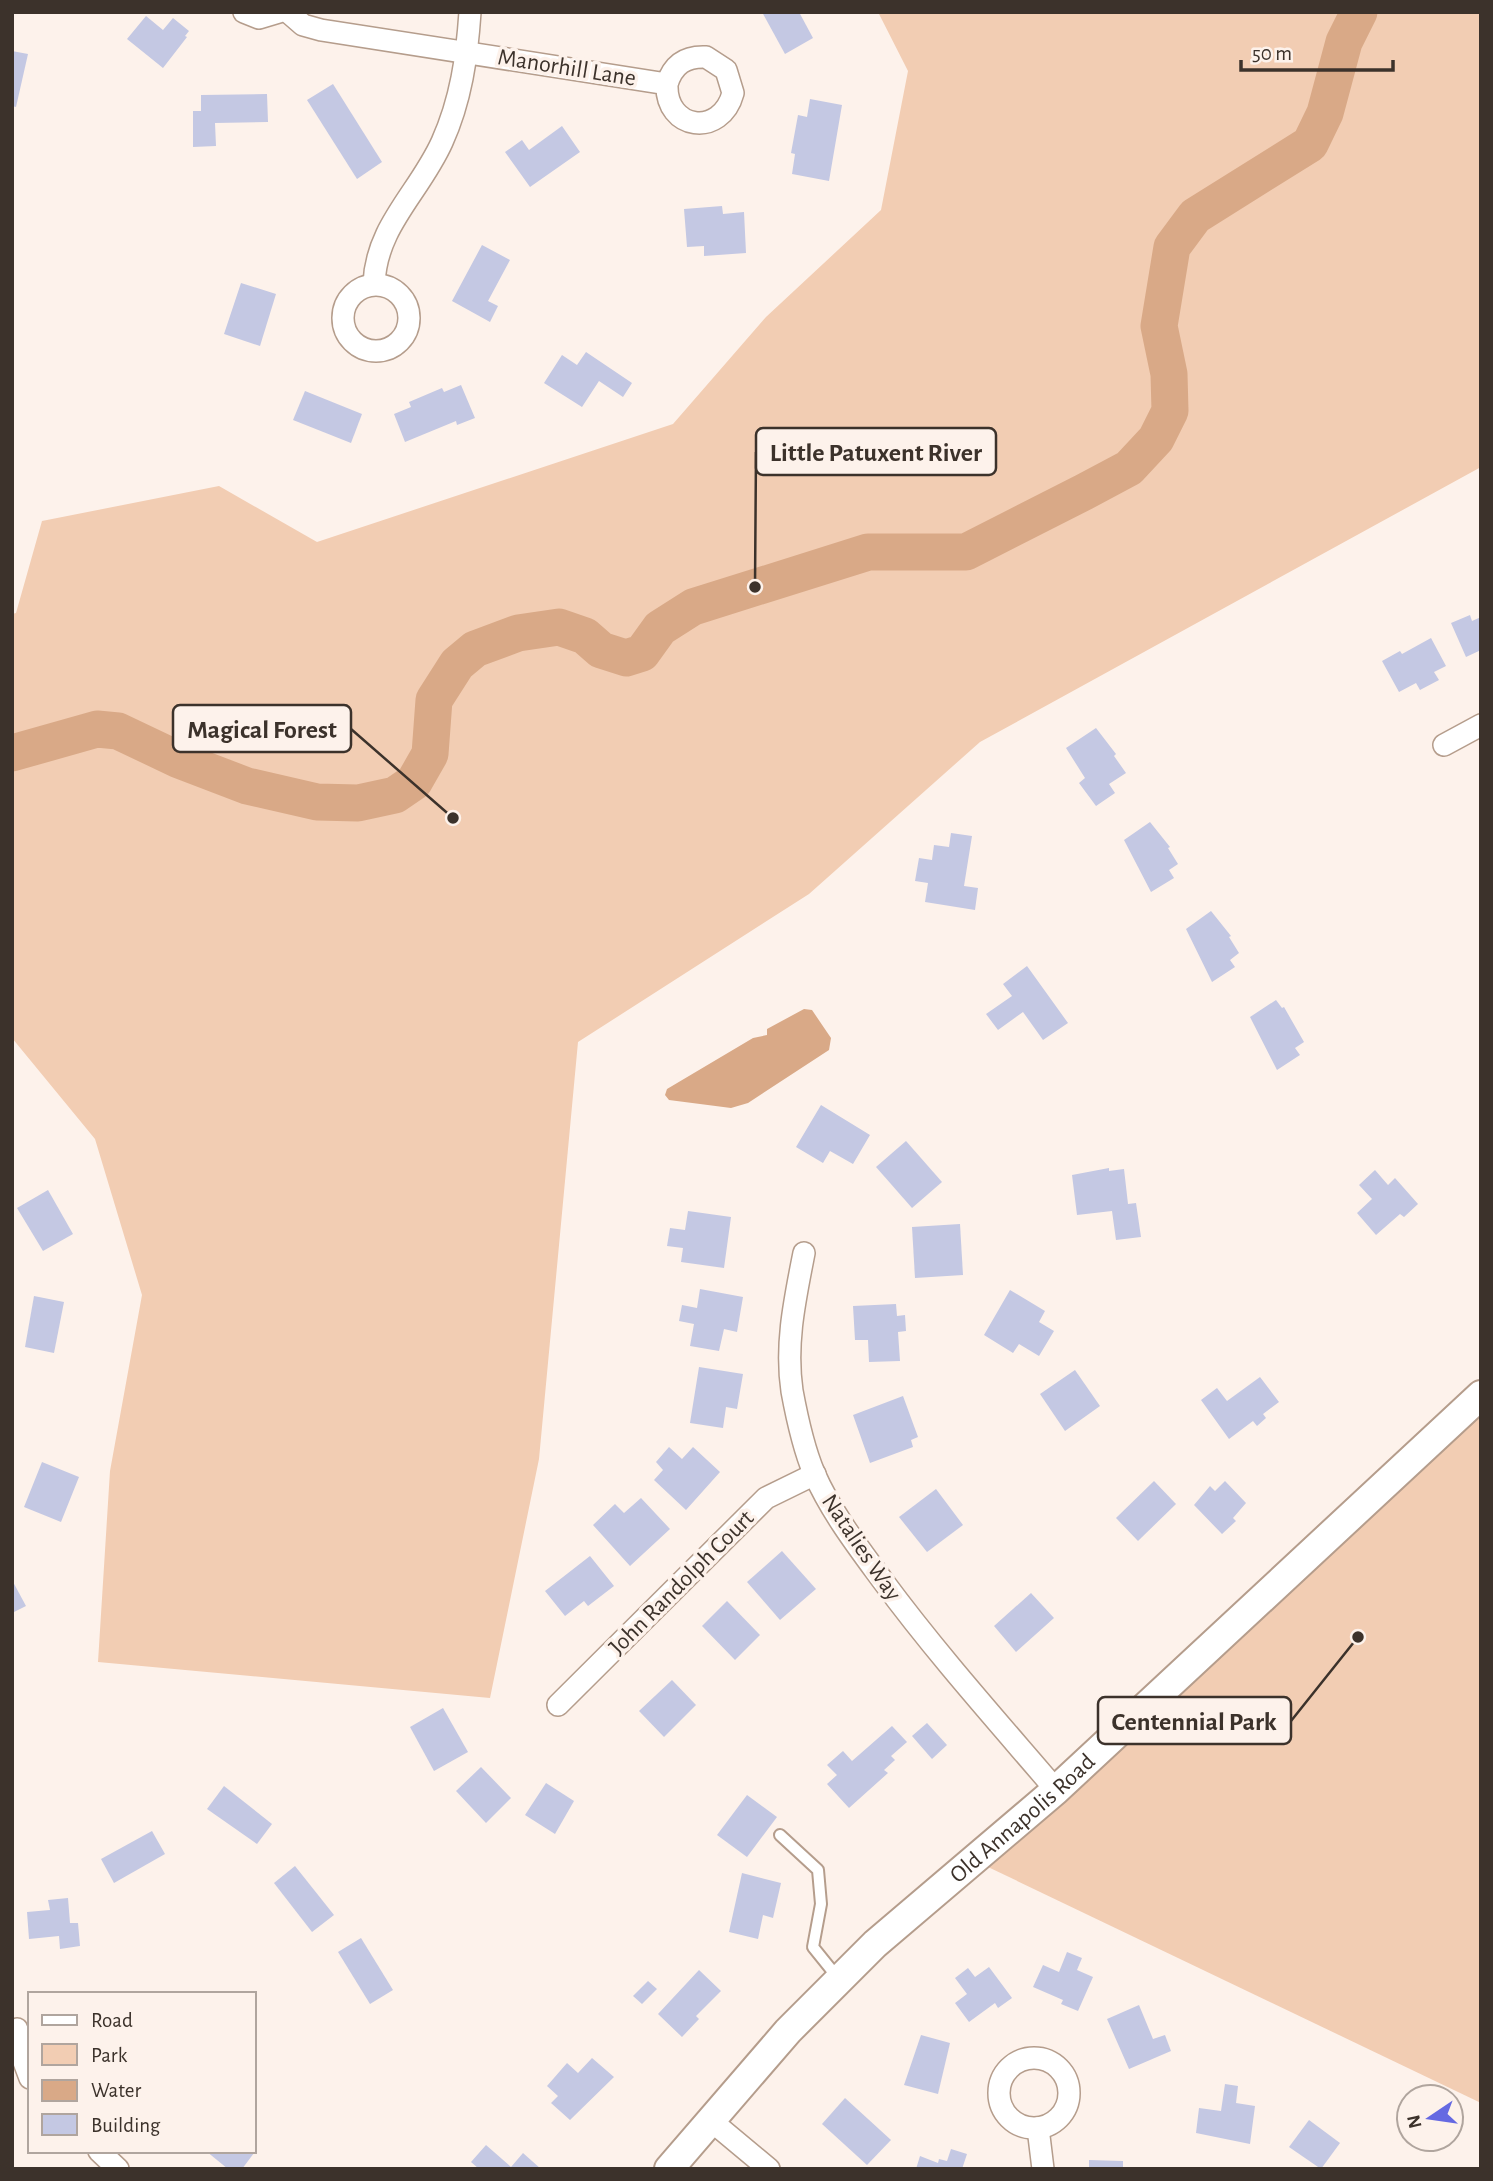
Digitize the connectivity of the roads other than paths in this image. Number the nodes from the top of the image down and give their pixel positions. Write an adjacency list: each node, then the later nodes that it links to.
1 (244, 12): 2 (street)
2 (279, 12)
3 (288, 12): 5 (street, Manorhill Lane)
4 (470, 12): 5 (street)
5 (467, 51): 6 (street, Manorhill Lane); 7 (street)
6 (667, 83)
7 (374, 284)
8 (1481, 725): 9 (street)
9 (1444, 745)
10 (804, 1253): 12 (street, Natalies Way)
11 (1481, 1395): 14 (street, Old Annapolis Road)
12 (815, 1474): 13 (street, John Randolph Court); 14 (street, Natalies Way)
13 (558, 1705)
14 (1056, 1790): 16 (street, Old Annapolis Road)
15 (780, 1835): 16 (lane)
16 (840, 1980): 19 (street, Old Annapolis Road)
17 (17, 2029): 18 (street)
18 (28, 2073)
19 (709, 2119): 23 (street, Old Annapolis Road); 24 (street)
20 (1038, 2128): 25 (street)
21 (101, 2153): 22 (street)
22 (118, 2169)
23 (669, 2169)
24 (769, 2169)
25 (1043, 2169)

